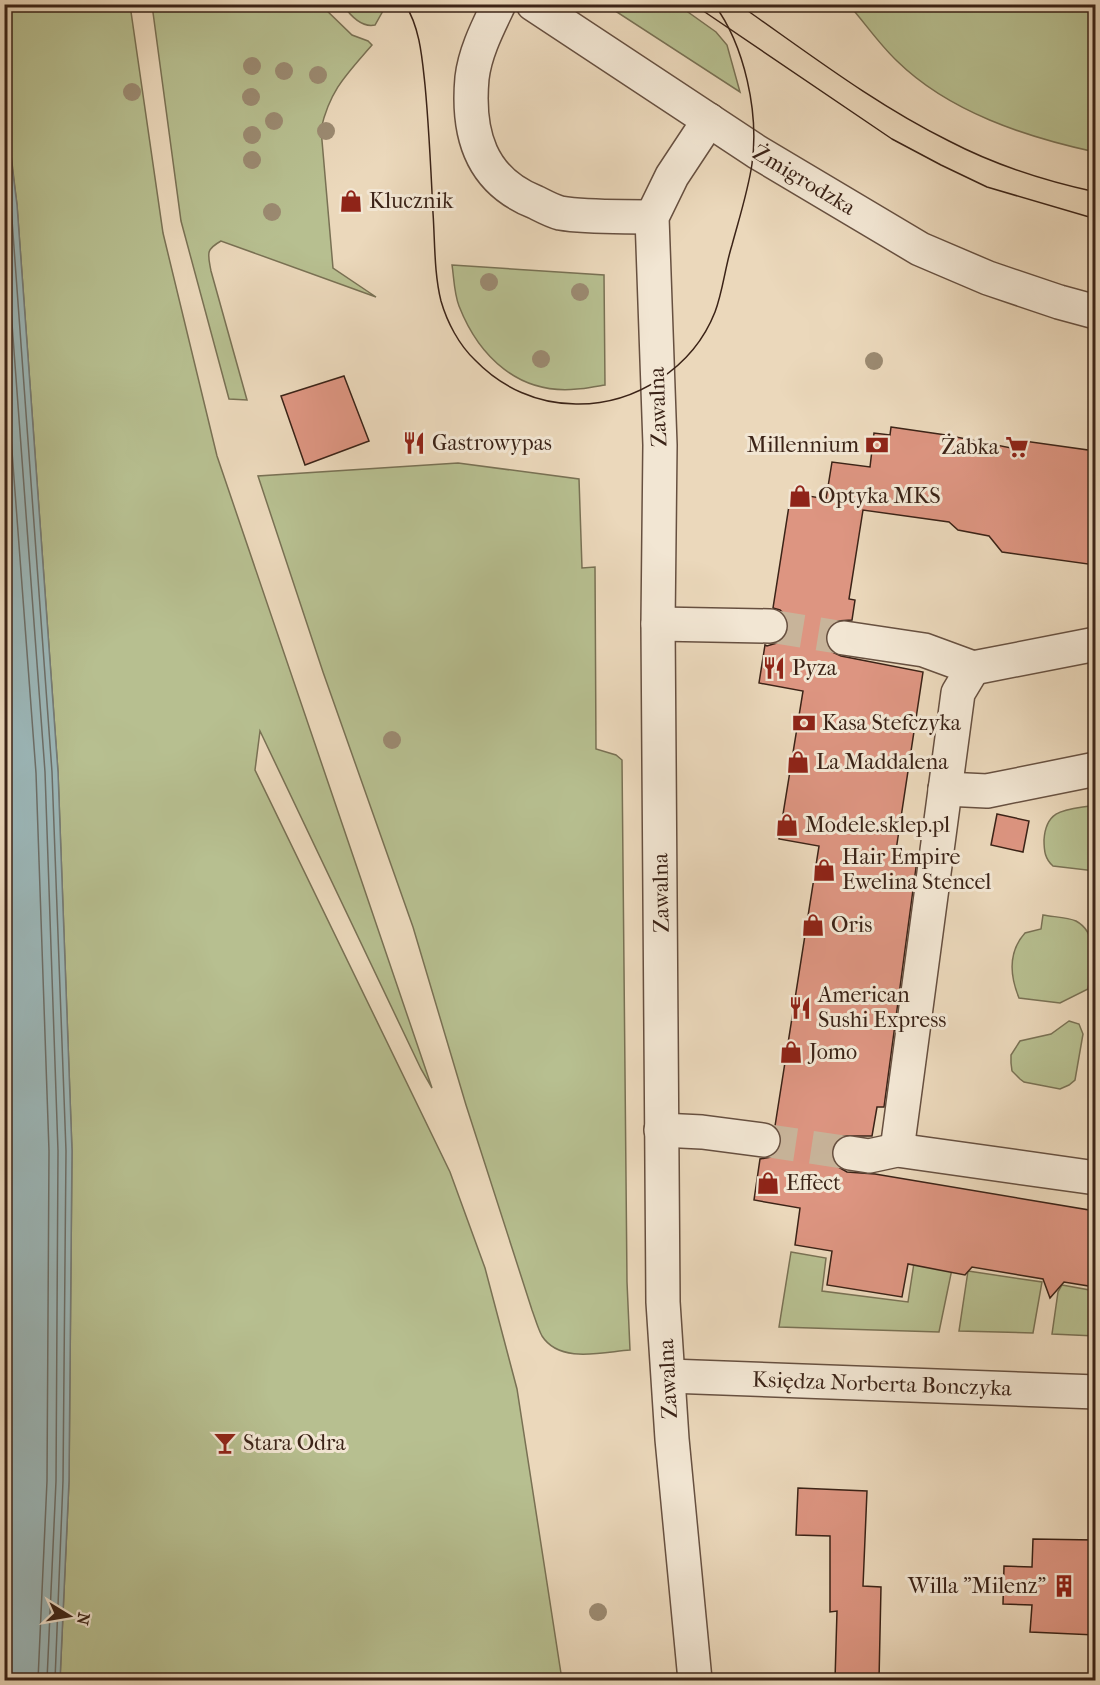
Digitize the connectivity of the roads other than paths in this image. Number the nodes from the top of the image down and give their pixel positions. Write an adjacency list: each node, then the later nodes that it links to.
1 (499, 4): 4 (street)
2 (534, 4): 3 (street, Żmigrodzka)
3 (708, 120): 4 (street, Zawalna); 5 (street, Żmigrodzka)
4 (652, 217): 6 (street, Zawalna)
5 (1095, 312)
6 (658, 624): 7 (street); 13 (street, Zawalna)
7 (770, 626)
8 (844, 638): 10 (street)
9 (1095, 644): 10 (street)
10 (973, 668): 12 (street)
11 (1095, 770): 12 (street)
12 (945, 789): 15 (street)
13 (661, 1131): 14 (street); 18 (street, Zawalna)
14 (763, 1140)
15 (897, 1150): 16 (street); 17 (street)
16 (850, 1153)
17 (1095, 1178)
18 (669, 1376): 19 (street, Księdza Norberta Bonczyka); 20 (street, Zawalna)
19 (1095, 1392)
20 (695, 1680)

